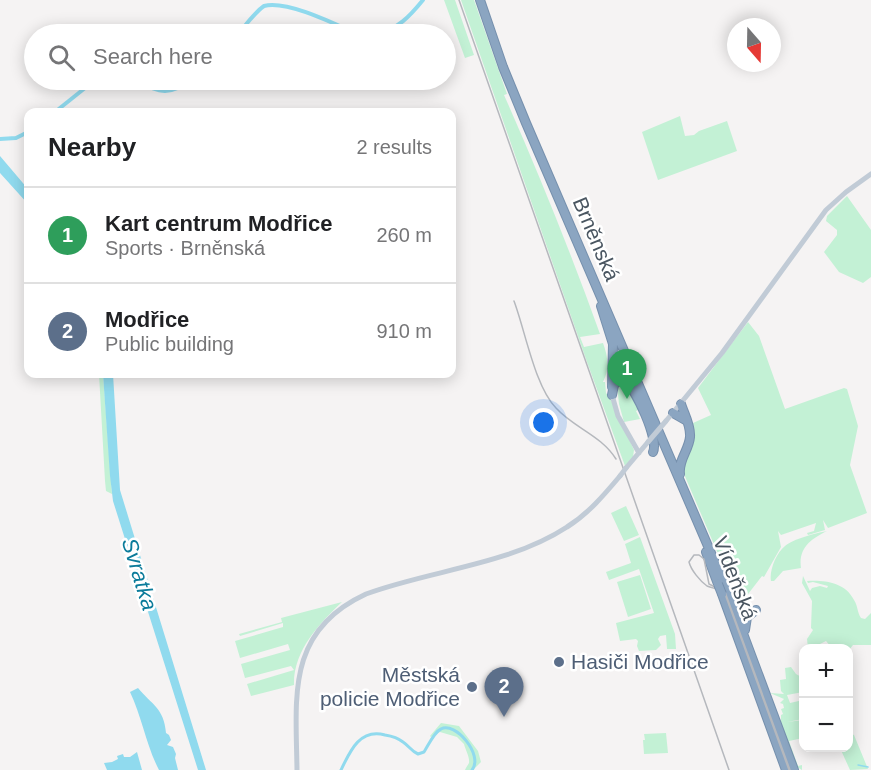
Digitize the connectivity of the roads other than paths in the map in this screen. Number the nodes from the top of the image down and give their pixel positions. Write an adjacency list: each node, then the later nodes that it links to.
1 (478, 0): 3 (highway, Brněnská); 9 (highway, Brněnská)
2 (871, 174): 6 (main road)
3 (601, 306): 4 (highway); 5 (highway, Brněnská)
4 (612, 395): 5 (highway); 12 (main road)
5 (642, 402): 10 (highway); 14 (highway, Vídeňská)
6 (681, 404): 7 (main road); 8 (highway)
7 (673, 413): 8 (highway); 12 (main road, bridge)
8 (688, 422): 11 (highway)
9 (662, 438): 11 (highway); 13 (highway, Brněnská)
10 (653, 452)
11 (685, 452): 13 (highway)
12 (639, 453): 16 (main road, bridge)
13 (684, 490): 14 (highway, Vídeňská)
14 (722, 589): 15 (highway, Vídeňská); 15 (highway)
15 (747, 647): 17 (highway, Vídeňská); 18 (highway, Vídeňská)
16 (297, 770)
17 (786, 770)
18 (794, 770)

